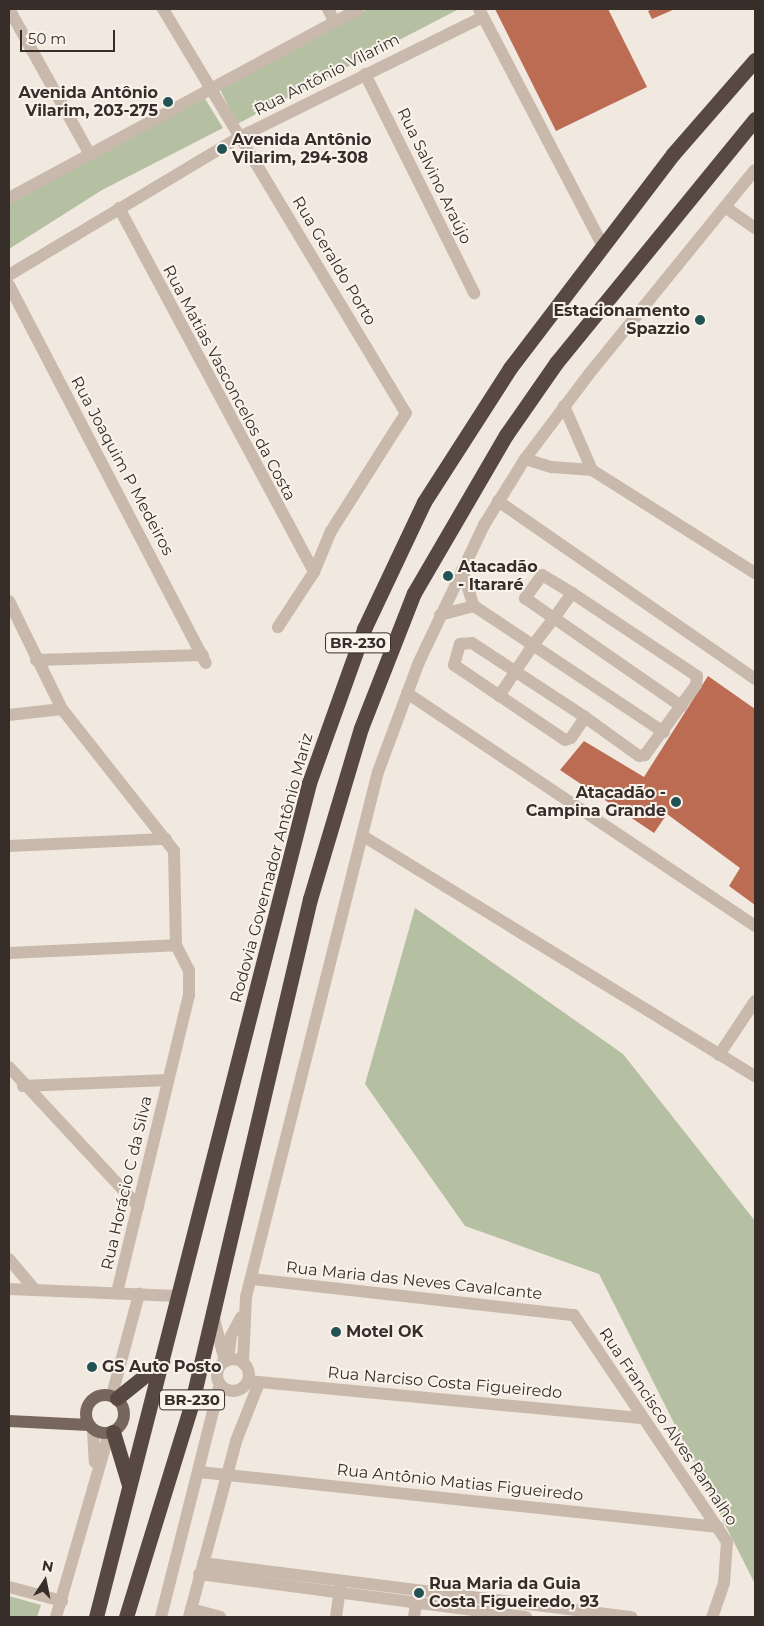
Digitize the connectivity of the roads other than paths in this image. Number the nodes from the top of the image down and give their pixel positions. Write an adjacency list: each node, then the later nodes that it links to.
1 (9, 9): 12 (street)
2 (164, 9): 9 (street, Rua Geraldo Porto)
3 (328, 9): 6 (street)
4 (358, 9): 6 (street)
5 (481, 13): 8 (street, Rua Antônio Vilarim); 18 (street)
6 (334, 21): 9 (street)
7 (755, 60): 18 (highway, Rodovia Governador Antônio Mariz / BR-230)
8 (365, 74): 11 (street, Rua Antônio Vilarim); 21 (street, Rua Salvino Araújo)
9 (210, 89): 11 (street, Rua Geraldo Porto); 12 (street)
10 (755, 119): 66 (highway, BR-230)
11 (240, 137): 16 (street, Rua Antônio Vilarim); 27 (street, Rua Geraldo Porto)
12 (89, 152): 14 (street)
13 (755, 170): 15 (street)
14 (9, 198)
15 (725, 207): 17 (street); 22 (street)
16 (118, 208): 19 (street, Rua Antônio Vilarim); 27 (street, Rua Matias Vasconcelos da Costa)
17 (755, 228)
18 (603, 246): 65 (highway, Rodovia Governador Antônio Mariz / BR-230)
19 (9, 275)
20 (9, 285): 36 (street, Rua Joaquim P Medeiros)
21 (474, 292)
22 (564, 406): 23 (street); 24 (street)
23 (526, 459): 24 (street); 25 (street)
24 (592, 470): 28 (street)
25 (498, 501): 26 (street); 38 (street)
26 (462, 570): 31 (street); 32 (street)
27 (314, 572): 34 (street)
28 (755, 573)
29 (572, 593): 33 (street); 33 (street); 41 (street)
30 (9, 601): 36 (street)
31 (474, 606): 32 (street); 35 (street)
32 (440, 615): 39 (street)
33 (554, 618): 35 (street); 41 (street)
34 (278, 627)
35 (533, 645): 37 (street); 45 (street)
36 (36, 660): 42 (street)
37 (517, 672): 40 (street); 40 (street); 44 (street)
38 (755, 678)
39 (407, 693): 46 (street); 49 (street)
40 (499, 696): 44 (street)
41 (682, 706): 45 (street)
42 (62, 709): 43 (street); 47 (street)
43 (9, 715)
44 (585, 717): 45 (street)
45 (664, 732)
46 (363, 836): 53 (street); 60 (street)
47 (166, 839): 48 (street); 50 (street)
48 (9, 846)
49 (755, 926)
50 (176, 945): 51 (street); 56 (street, Rua Horácio C da Silva)
51 (9, 953)
52 (755, 1001): 53 (street)
53 (719, 1055): 55 (street)
54 (9, 1066): 57 (street)
55 (755, 1076)
56 (168, 1080): 57 (street); 58 (street, Rua Horácio C da Silva)
57 (22, 1086): 58 (street)
58 (138, 1206): 63 (street, Rua Horácio C da Silva)
59 (9, 1259): 62 (street)
60 (251, 1279): 67 (street); 68 (street, Rua Maria das Neves Cavalcante)
61 (9, 1289): 62 (street)
62 (35, 1290): 63 (street)
63 (118, 1293): 64 (street)
64 (139, 1294): 65 (street); 75 (street)
65 (178, 1296): 70 (highway, Rodovia Governador Antônio Mariz / BR-230)
66 (213, 1311): 69 (street); 98 (highway, BR-230)
67 (242, 1315): 69 (street); 71 (street)
68 (574, 1315): 78 (street, Rua Francisco Alves Ramalho)
69 (226, 1360): 71 (street); 73 (street)
70 (162, 1362): 75 (highway); 86 (highway, Rodovia Governador Antônio Mariz / BR-230)
71 (243, 1363): 72 (street)
72 (254, 1382): 74 (street); 78 (street, Rua Narciso Costa Figueiredo); 85 (street)
73 (220, 1384): 74 (street); 77 (street)
74 (236, 1391): 77 (street)
75 (114, 1397): 76 (main road); 82 (main road)
76 (86, 1409): 79 (main road); 81 (main road)
77 (213, 1411): 84 (street, BR-230)
78 (640, 1418): 87 (street, Rua Francisco Alves Ramalho)
79 (55, 1420): 80 (main road); 81 (main road)
80 (9, 1421)
81 (91, 1427): 82 (main road); 83 (street)
82 (111, 1432): 83 (street); 86 (highway)
83 (96, 1467): 92 (street)
84 (199, 1472): 85 (street, Rua Antônio Matias Figueiredo); 99 (street, BR-230)
85 (229, 1475): 87 (street, Rua Antônio Matias Figueiredo); 88 (street)
86 (129, 1486): 97 (highway, Rodovia Governador Antônio Mariz / BR-230)
87 (718, 1527): 104 (street, Rua Francisco Alves Ramalho)
88 (201, 1568): 90 (street); 93 (street)
89 (9, 1587): 92 (street)
90 (339, 1588): 91 (street); 101 (street)
91 (417, 1598): 94 (street); 102 (street)
92 (62, 1602): 96 (street)
93 (190, 1613): 100 (street)
94 (518, 1613): 95 (street)
95 (611, 1616): 103 (street)
96 (56, 1617)
97 (96, 1617)
98 (126, 1617)
99 (161, 1617)
100 (220, 1617)
101 (336, 1617)
102 (414, 1617)
103 (632, 1617)
104 (712, 1617)

